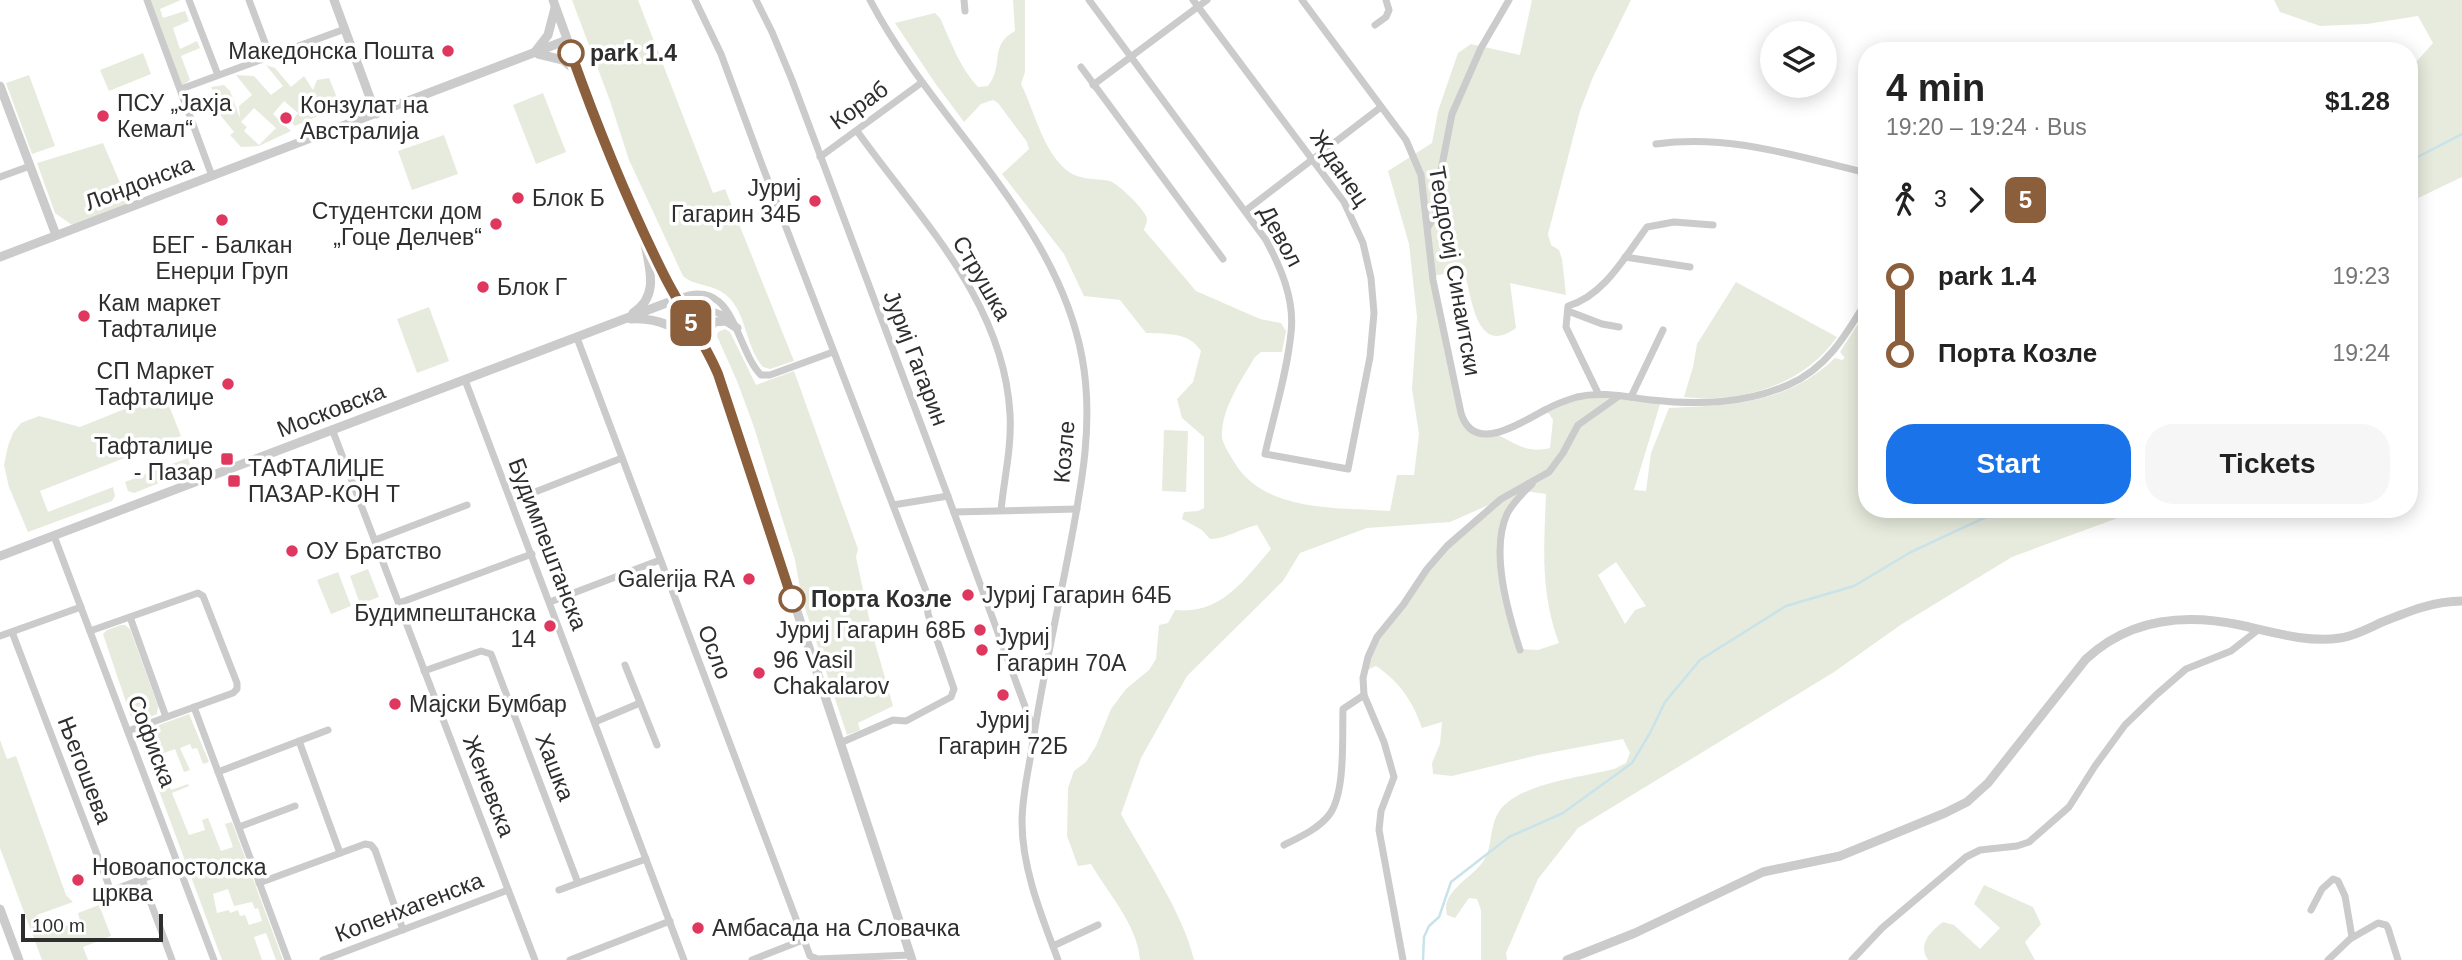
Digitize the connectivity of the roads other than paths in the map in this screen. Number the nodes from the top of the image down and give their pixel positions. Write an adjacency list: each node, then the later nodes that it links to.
1 (147, 0): 29 (street)
2 (189, 0): 24 (street)
3 (249, 0): 21 (street)
4 (334, 0): 18 (street)
5 (695, 0): 58 (street)
6 (756, 0): 34 (street, Јуриј Гагарин)
7 (870, 0): 26 (street, Козле)
8 (964, 0): 16 (street)
9 (1089, 0): 22 (street, Девол)
10 (1206, 0): 15 (street)
11 (1302, 0): 30 (street, Теодосиј Синаитски)
12 (1386, 0): 17 (street)
13 (1509, 0): 42 (street)
14 (554, 3): 19 (street); 20 (street)
15 (1196, 3): 22 (street); 35 (street, Жданец)
16 (965, 10)
17 (1375, 25)
18 (345, 29): 21 (street); 31 (street)
19 (567, 40): 20 (street, Лондонска); 25 (street)
20 (531, 55): 25 (street); 31 (street, Лондонска)
21 (270, 57): 24 (street)
22 (1130, 57): 27 (street); 40 (street, Девол)
23 (1080, 67): 27 (street)
24 (218, 75): 29 (street)
25 (580, 77): 43 (street)
26 (921, 83): 32 (street, Кораб); 71 (street, Козле)
27 (1093, 85): 47 (street)
28 (0, 86): 36 (street)
29 (181, 89): 38 (street)
30 (1381, 107): 35 (street); 42 (street, Теодосиј Синаитски)
31 (376, 114): 38 (street, Лондонска)
32 (857, 131): 34 (street, Кораб); 72 (street, Струшка)
33 (1656, 144): 37 (street)
34 (820, 157): 67 (street, Јуриј Гагарин)
35 (1312, 159): 40 (street); 65 (street, Жданец)
36 (30, 166): 39 (street); 44 (street)
37 (1858, 171)
38 (212, 176): 44 (street, Лондонска)
39 (0, 177)
40 (1245, 211): 65 (street, Девол)
41 (1713, 225): 46 (street)
42 (1427, 228): 60 (street, Теодосиј Синаитски)
43 (642, 230): 49 (street); 52 (street)
44 (56, 235): 45 (street, Лондонска)
45 (0, 257)
46 (1625, 257): 48 (street); 50 (street)
47 (1223, 259)
48 (1690, 267)
49 (677, 299): 52 (street, Московска); 53 (street); 53 (street); 57 (street)
50 (1568, 311): 54 (street); 60 (street)
51 (1858, 314): 62 (street, Теодосиј Синаитски)
52 (623, 320): 56 (street, Московска); 57 (street)
53 (735, 324): 57 (street); 58 (street)
54 (1619, 327)
55 (1663, 330): 62 (street)
56 (577, 338): 59 (street, Московска); 64 (street, Осло)
57 (706, 349): 100 (street)
58 (834, 352): 70 (street)
59 (465, 380): 63 (street, Московска); 68 (street, Будимпештанска)
60 (1598, 393): 61 (street, Теодосиј Синаитски)
61 (1619, 396): 62 (street, Теодосиј Синаитски); 66 (street)
62 (1631, 397)
63 (332, 429): 74 (street, Московска); 75 (street, Женевска)
64 (622, 458): 68 (street); 78 (street, Осло)
65 (1348, 469)
66 (1535, 481): 88 (street); 91 (street)
67 (948, 496): 70 (street); 73 (street, Јуриј Гагарин)
68 (512, 501): 76 (street, Будимпештанска)
69 (467, 505): 75 (street)
70 (893, 505): 100 (street)
71 (1077, 509): 72 (street); 98 (street, Козле)
72 (1001, 510): 73 (street)
73 (954, 512): 98 (street, Јуриј Гагарин)
74 (54, 536): 77 (street, Московска); 82 (street, Софиска)
75 (375, 540): 81 (street, Женевска)
76 (532, 554): 80 (street, Будимпештанска); 81 (street)
77 (0, 556)
78 (660, 560): 80 (street); 120 (street, Осло)
79 (2462, 601): 84 (street)
80 (550, 602): 95 (street, Будимпештанска)
81 (398, 603): 90 (street, Женевска)
82 (81, 607): 85 (street, Софиска); 86 (street)
83 (130, 617): 85 (street); 93 (street); 94 (street)
84 (2258, 630): 135 (street); 136 (street)
85 (90, 631): 97 (street, Софиска)
86 (12, 632): 87 (street); 109 (street, Његошева)
87 (0, 636)
88 (1520, 650)
89 (625, 665): 92 (street)
90 (424, 670): 111 (street, Хашка); 112 (street, Женевска)
91 (1364, 695): 105 (street); 134 (street)
92 (640, 703): 95 (street); 101 (street)
93 (194, 707): 94 (street); 102 (street)
94 (166, 717): 97 (street)
95 (595, 722): 107 (street, Будимпештанска)
96 (328, 730): 99 (street)
97 (128, 731): 108 (street, Софиска)
98 (1034, 732): 121 (street, Козле)
99 (299, 741): 102 (street); 106 (street)
100 (840, 743): 123 (street)
101 (657, 745)
102 (218, 772): 104 (street)
103 (295, 806): 104 (street)
104 (239, 827): 110 (street)
105 (1284, 845)
106 (340, 853): 110 (street); 118 (street)
107 (646, 859): 111 (street); 116 (street, Будимпештанска)
108 (178, 866): 109 (street, Његошева); 126 (street, Софиска)
109 (142, 879): 125 (street)
110 (260, 883): 127 (street)
111 (578, 883): 113 (street)
112 (508, 890): 118 (street, Копенхагенска); 129 (street, Женевска)
113 (559, 890)
114 (0, 909): 124 (street)
115 (2311, 910): 119 (street)
116 (670, 921): 130 (street); 131 (street, Будимпештанска)
117 (1098, 926): 121 (street)
118 (403, 930): 122 (street, Копенхагенска)
119 (2352, 937): 137 (street); 138 (street)
120 (803, 940): 123 (street); 132 (street)
121 (1053, 946): 133 (street, Козле)
122 (341, 957): 128 (street, Копенхагенска)
123 (911, 958)
124 (19, 960)
125 (172, 960)
126 (214, 960)
127 (288, 960)
128 (323, 960)
129 (535, 960)
130 (570, 960)
131 (684, 960)
132 (752, 960)
133 (1058, 960)
134 (1403, 960)
135 (1567, 960)
136 (1852, 960)
137 (2328, 960)
138 (2398, 960)

